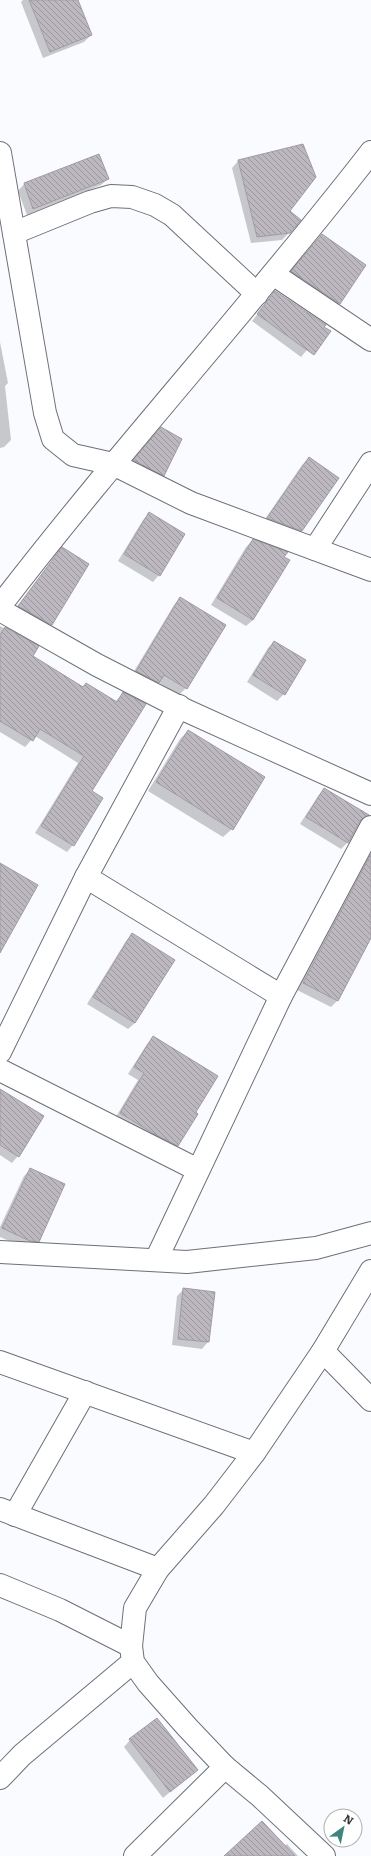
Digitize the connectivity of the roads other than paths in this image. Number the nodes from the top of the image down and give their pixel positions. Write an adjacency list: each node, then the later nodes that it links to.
1 (0, 153): 3 (street)
2 (368, 163): 4 (street)
3 (14, 233): 5 (street); 8 (street)
4 (274, 274): 5 (street); 6 (street)
5 (257, 294): 8 (street)
6 (371, 340)
7 (371, 463): 9 (street)
8 (113, 464): 9 (street); 11 (street)
9 (315, 549): 10 (street)
10 (371, 570)
11 (0, 606)
12 (0, 610): 13 (street)
13 (179, 706): 14 (street); 16 (street)
14 (371, 794)
15 (371, 827): 17 (street)
16 (86, 877): 17 (street); 18 (street)
17 (281, 996): 20 (street)
18 (0, 1052)
19 (0, 1070): 20 (street)
20 (198, 1170): 23 (street)
21 (371, 1233): 23 (street)
22 (0, 1252): 23 (street)
23 (156, 1260)
24 (371, 1270): 25 (street)
25 (323, 1351): 28 (street); 29 (street)
26 (0, 1362): 27 (street)
27 (85, 1392): 29 (street); 30 (street)
28 (371, 1400)
29 (254, 1453): 31 (street)
30 (7, 1512): 31 (street)
31 (158, 1569): 33 (street)
32 (0, 1585): 33 (street)
33 (132, 1654): 34 (street); 35 (street)
34 (225, 1767): 36 (street); 37 (street)
35 (0, 1778)
36 (135, 1856)
37 (324, 1856)

